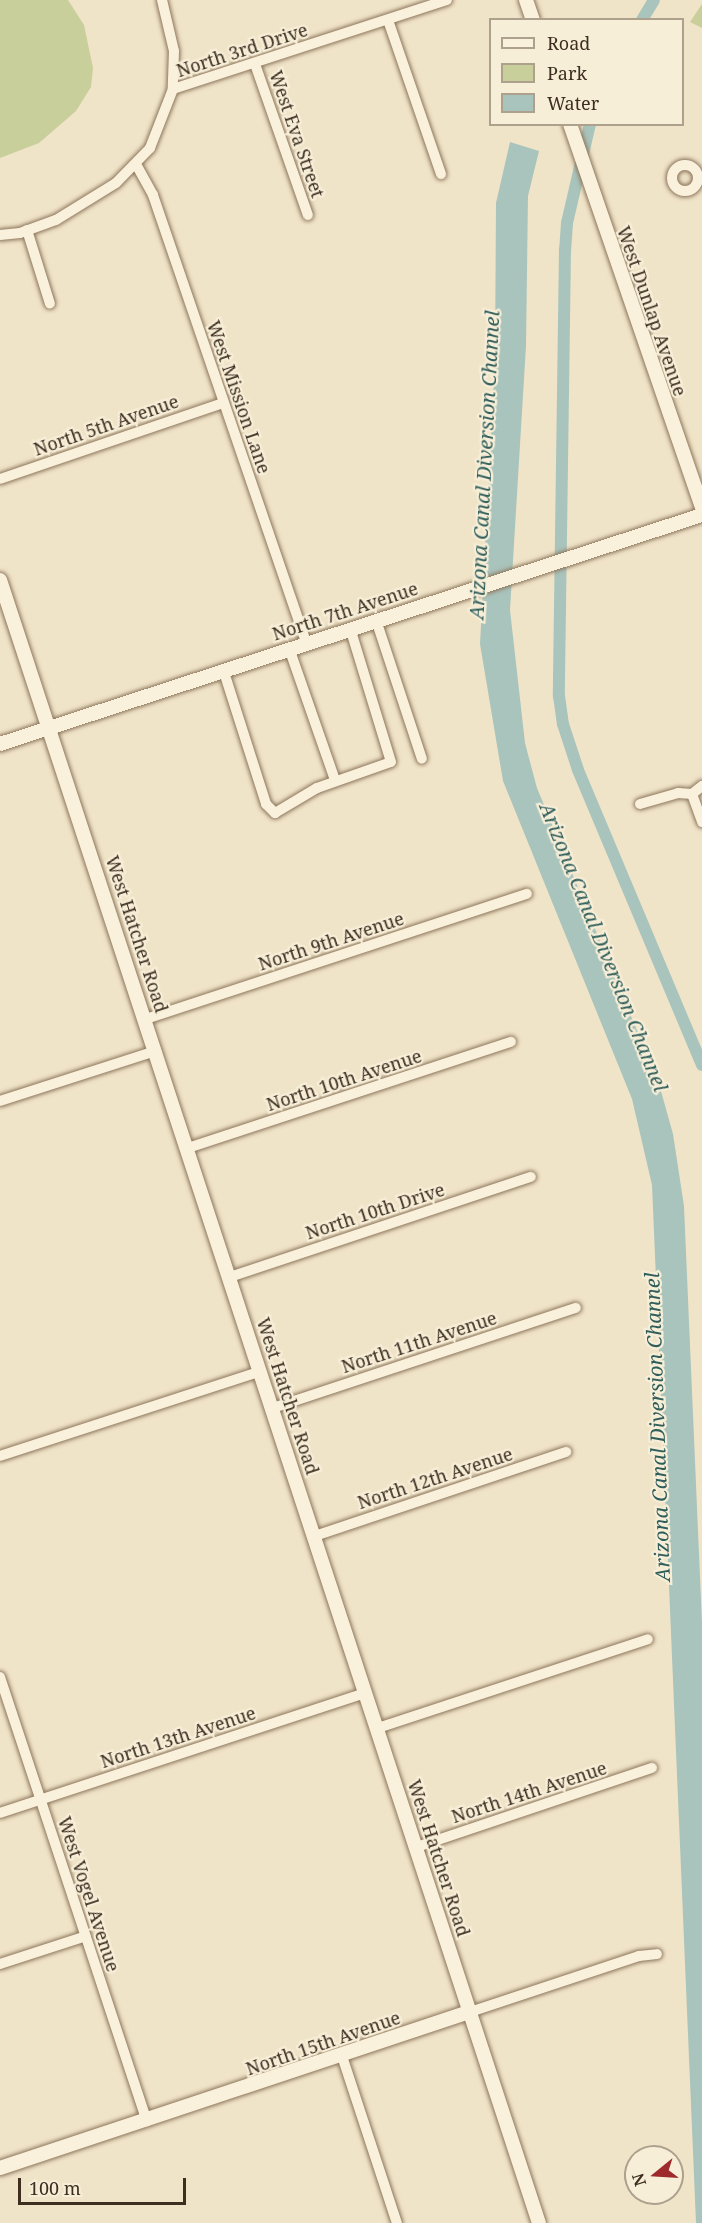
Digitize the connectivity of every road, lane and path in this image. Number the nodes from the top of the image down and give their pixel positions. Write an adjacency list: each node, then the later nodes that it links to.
1 (162, 0): 7 (street)
2 (447, 0): 5 (street, North 3rd Drive)
3 (526, 0): 4 (street)
4 (532, 18)
5 (387, 20): 6 (street, North 3rd Drive); 10 (street)
6 (255, 64): 7 (street, North 3rd Drive); 11 (street, West Eva Street)
7 (173, 89): 9 (street, North 3rd Drive)
8 (571, 126): 17 (street, West Dunlap Avenue)
9 (136, 166): 12 (street, North 3rd Drive); 15 (street, West Mission Lane)
10 (441, 174)
11 (308, 215)
12 (27, 230): 13 (street, North 3rd Drive); 14 (street)
13 (0, 235)
14 (50, 304)
15 (223, 403): 16 (street, North 5th Avenue); 22 (street, West Mission Lane)
16 (0, 479)
17 (702, 508)
18 (702, 515): 20 (street, North 7th Avenue)
19 (1, 589): 25 (street, West Hatcher Road)
20 (376, 620): 21 (street, North 7th Avenue); 27 (street)
21 (350, 628): 22 (street, North 7th Avenue); 28 (street)
22 (306, 642): 23 (street, North 7th Avenue)
23 (289, 648): 24 (street, North 7th Avenue); 28 (street)
24 (223, 669): 25 (street, North 7th Avenue); 28 (street)
25 (49, 727): 26 (street, North 7th Avenue); 34 (street, West Hatcher Road)
26 (0, 744)
27 (422, 759)
28 (334, 780)
29 (702, 786): 30 (street)
30 (692, 794): 31 (street); 32 (street)
31 (640, 804)
32 (702, 822)
33 (526, 894): 34 (street, North 9th Avenue)
34 (146, 1019): 36 (street, West Hatcher Road)
35 (511, 1042): 38 (street, North 10th Avenue)
36 (156, 1051): 37 (street); 38 (street, West Hatcher Road)
37 (0, 1101)
38 (188, 1148): 40 (street, West Hatcher Road)
39 (531, 1178): 40 (street, North 10th Drive)
40 (230, 1277): 42 (street, West Hatcher Road)
41 (576, 1308): 43 (street, North 11th Avenue)
42 (261, 1371): 43 (street, West Hatcher Road); 45 (street)
43 (273, 1408): 46 (street, West Hatcher Road)
44 (566, 1452): 46 (street, North 12th Avenue)
45 (0, 1456)
46 (315, 1536): 49 (street, West Hatcher Road)
47 (648, 1639): 50 (street)
48 (0, 1677): 52 (street, West Vogel Avenue)
49 (366, 1693): 50 (street, West Hatcher Road); 52 (street, North 13th Avenue)
50 (378, 1728): 54 (street, West Hatcher Road)
51 (652, 1768): 54 (street, North 14th Avenue)
52 (40, 1800): 53 (street, North 13th Avenue); 55 (street, West Vogel Avenue)
53 (0, 1813)
54 (417, 1847): 58 (street, West Hatcher Road)
55 (86, 1936): 57 (street); 60 (street, West Vogel Avenue)
56 (657, 1954): 58 (street, North 15th Avenue)
57 (0, 1964)
58 (470, 2012): 59 (street, North 15th Avenue); 63 (street, West Hatcher Road)
59 (342, 2056): 60 (street, North 15th Avenue); 62 (street)
60 (147, 2121): 61 (street, North 15th Avenue)
61 (0, 2168)
62 (397, 2223)
63 (539, 2223)

